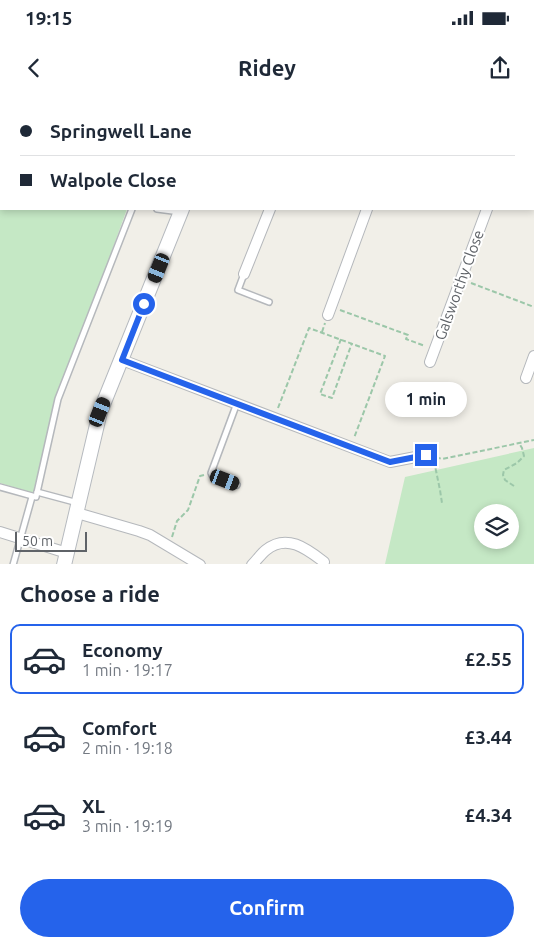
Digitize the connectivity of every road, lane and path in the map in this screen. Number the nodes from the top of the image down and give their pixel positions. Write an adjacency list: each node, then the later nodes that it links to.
1 (132, 210): 28 (lane)
2 (270, 210): 6 (street)
3 (367, 210): 10 (street)
4 (487, 210): 7 (street, Galsworthy Close)
5 (182, 211): 15 (street)
6 (244, 274): 8 (lane)
7 (461, 279): 9 (path); 13 (street, Galsworthy Close)
8 (270, 302)
9 (534, 307)
10 (329, 311): 13 (path)
11 (341, 339): 12 (path); 12 (path); 19 (path)
12 (352, 344): 22 (path)
13 (435, 350): 16 (street, Galsworthy Close)
14 (534, 356): 17 (street)
15 (122, 360): 18 (street); 31 (street)
16 (430, 362)
17 (526, 378)
18 (237, 403): 19 (street); 24 (lane)
19 (274, 417): 22 (street)
20 (534, 440): 21 (path)
21 (520, 443): 26 (path); 30 (path)
22 (351, 446): 23 (street)
23 (426, 455)
24 (211, 473): 25 (lane); 34 (path)
25 (237, 485)
26 (514, 486)
27 (0, 487): 29 (lane)
28 (37, 492): 29 (lane); 31 (lane)
29 (32, 497): 33 (lane)
30 (442, 503)
31 (78, 508): 34 (street); 35 (street)
32 (0, 532): 33 (street)
33 (21, 538): 35 (street); 37 (lane)
34 (169, 546): 38 (street)
35 (66, 559)
36 (324, 562): 39 (street)
37 (13, 564)
38 (200, 564)
39 (252, 564)

